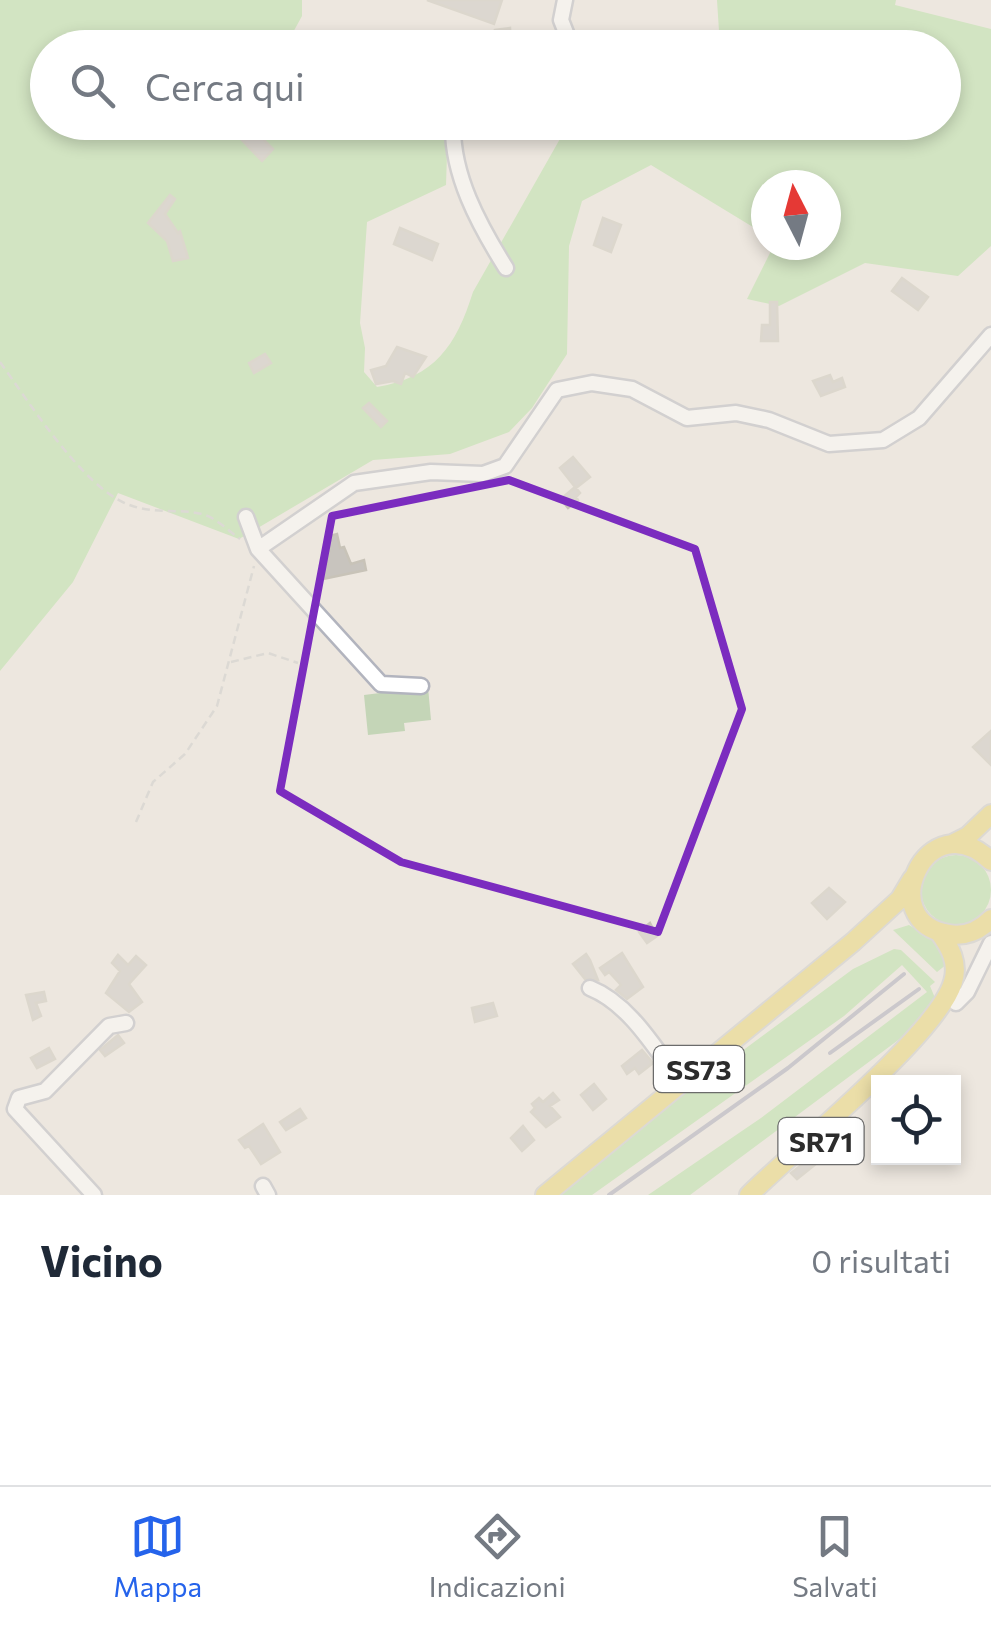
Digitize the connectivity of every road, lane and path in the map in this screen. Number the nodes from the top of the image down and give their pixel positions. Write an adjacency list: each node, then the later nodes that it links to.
1 (565, 0): 2 (street)
2 (564, 30)
3 (455, 140): 4 (street)
4 (506, 268)
5 (991, 335): 8 (street)
6 (0, 362): 8 (path)
7 (246, 516): 8 (street)
8 (258, 550): 9 (path); 11 (street)
9 (230, 662): 10 (path); 13 (path)
10 (298, 663)
11 (421, 686)
12 (991, 814): 14 (main road)
13 (136, 822)
14 (950, 845): 15 (main road); 16 (main road, SS73)
15 (991, 861)
16 (912, 879): 17 (main road); 19 (main road, SS73)
17 (931, 927): 18 (main road, SS73); 19 (main road, SS73); 27 (main road, SR71)
18 (987, 930): 22 (main road, SR71)
19 (853, 942): 23 (main road, SS73)
20 (590, 988): 23 (street)
21 (126, 1024): 25 (street)
22 (889, 1075)
23 (682, 1083): 26 (main road, SS73)
24 (871, 1092): 28 (main road, SR71)
25 (94, 1195)
26 (545, 1195)
27 (749, 1195)
28 (762, 1195)

